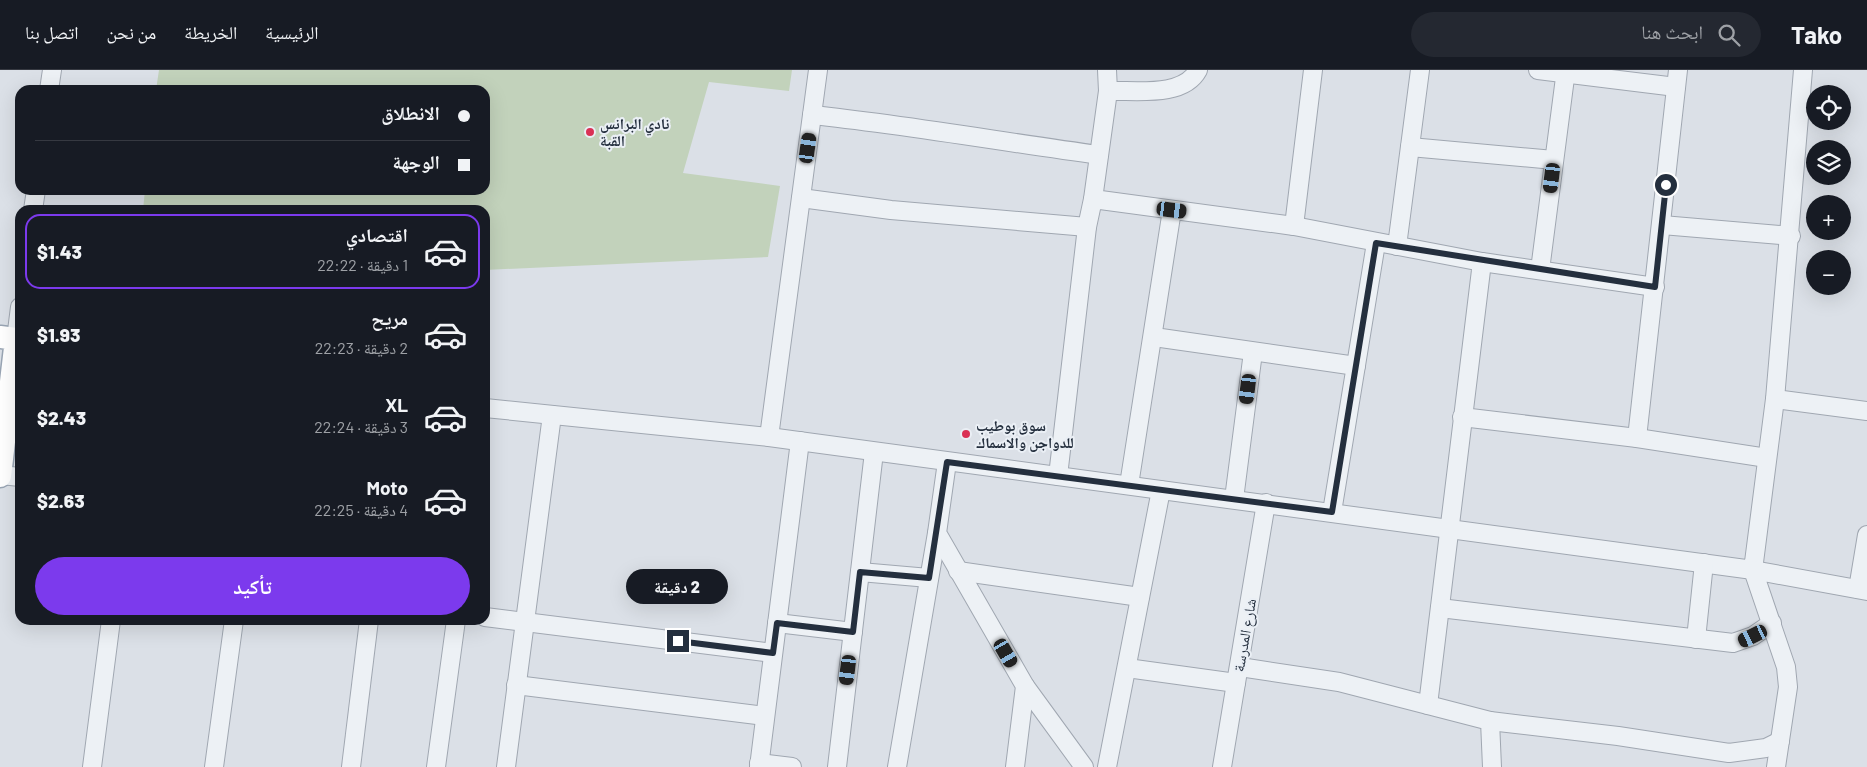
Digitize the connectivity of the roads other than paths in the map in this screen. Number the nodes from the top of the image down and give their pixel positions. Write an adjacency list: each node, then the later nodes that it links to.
1 (52, 70): 11 (street)
2 (818, 70): 13 (street)
3 (1107, 70): 12 (street)
4 (1198, 70): 12 (street)
5 (1313, 70): 21 (street)
6 (1420, 70): 14 (street)
7 (1538, 70): 9 (street)
8 (1803, 70): 23 (street)
9 (1566, 72): 10 (street); 16 (street)
10 (1677, 78): 20 (street)
11 (50, 85)
12 (1108, 91): 15 (street)
13 (812, 115): 15 (street); 17 (street)
14 (1410, 147): 16 (street); 25 (street)
15 (1099, 155): 18 (street)
16 (1554, 160): 27 (street)
17 (801, 198): 22 (street); 38 (street)
18 (1092, 199): 19 (street); 22 (street)
19 (1172, 210): 21 (street); 29 (street)
20 (1662, 225): 23 (street); 28 (street)
21 (1294, 226): 24 (street)
22 (1087, 227): 46 (street)
23 (1790, 236): 33 (street)
24 (1376, 243): 25 (street); 32 (street)
25 (1397, 246): 26 (street)
26 (1482, 262): 27 (street); 37 (street)
27 (1540, 270): 28 (street)
28 (1655, 287): 39 (street)
29 (1154, 337): 31 (street); 47 (street)
30 (12, 339): 44 (main road)
31 (1253, 352): 32 (street); 49 (street)
32 (1356, 366): 51 (street)
33 (1775, 398): 35 (street); 42 (street)
34 (490, 409): 36 (street)
35 (1867, 411)
36 (552, 415): 38 (street); 64 (street)
37 (1462, 417): 39 (street); 52 (street)
38 (769, 437): 40 (street)
39 (1637, 438): 42 (street)
40 (800, 441): 41 (street); 65 (street)
41 (874, 452): 43 (street); 57 (street)
42 (1767, 458): 56 (street)
43 (947, 462): 46 (street); 53 (street)
44 (0, 475): 45 (street)
45 (15, 476)
46 (1058, 476): 47 (street)
47 (1129, 485): 48 (street)
48 (1161, 490): 49 (street); 61 (street)
49 (1234, 499): 50 (street)
50 (1266, 503): 51 (street); 75 (street, شارع المدرسة)
51 (1332, 512): 52 (street)
52 (1448, 530): 55 (street); 62 (street)
53 (937, 533): 58 (street); 59 (street)
54 (1867, 535): 60 (street)
55 (1704, 563): 56 (street); 72 (street)
56 (1753, 570): 60 (street); 66 (street)
57 (860, 572): 59 (street); 71 (street)
58 (958, 572): 61 (street); 77 (street)
59 (929, 578): 90 (street)
60 (1863, 590)
61 (1140, 597): 74 (street)
62 (1440, 608): 72 (street); 78 (street)
63 (490, 618): 64 (street)
64 (525, 622): 73 (street); 76 (street)
65 (777, 623): 71 (street); 73 (street)
66 (1772, 623): 72 (street); 81 (street)
67 (110, 625): 83 (street)
68 (233, 625): 84 (street)
69 (368, 625): 85 (street)
70 (455, 625): 86 (street)
71 (853, 632): 89 (street)
72 (1696, 640)
73 (773, 653): 79 (street)
74 (1127, 668): 75 (street); 93 (street)
75 (1238, 675): 78 (street); 94 (street, شارع المدرسة)
76 (516, 685): 79 (street); 87 (street)
77 (1025, 686): 91 (street); 92 (street)
78 (1428, 706): 80 (street)
79 (765, 716): 82 (street)
80 (1490, 721): 81 (street); 95 (street)
81 (1780, 741): 96 (street)
82 (759, 765): 88 (street)
83 (92, 767)
84 (214, 767)
85 (351, 767)
86 (436, 767)
87 (506, 767)
88 (792, 767)
89 (837, 767)
90 (897, 767)
91 (1015, 767)
92 (1084, 767)
93 (1107, 767)
94 (1222, 767)
95 (1492, 767)
96 (1776, 767)

